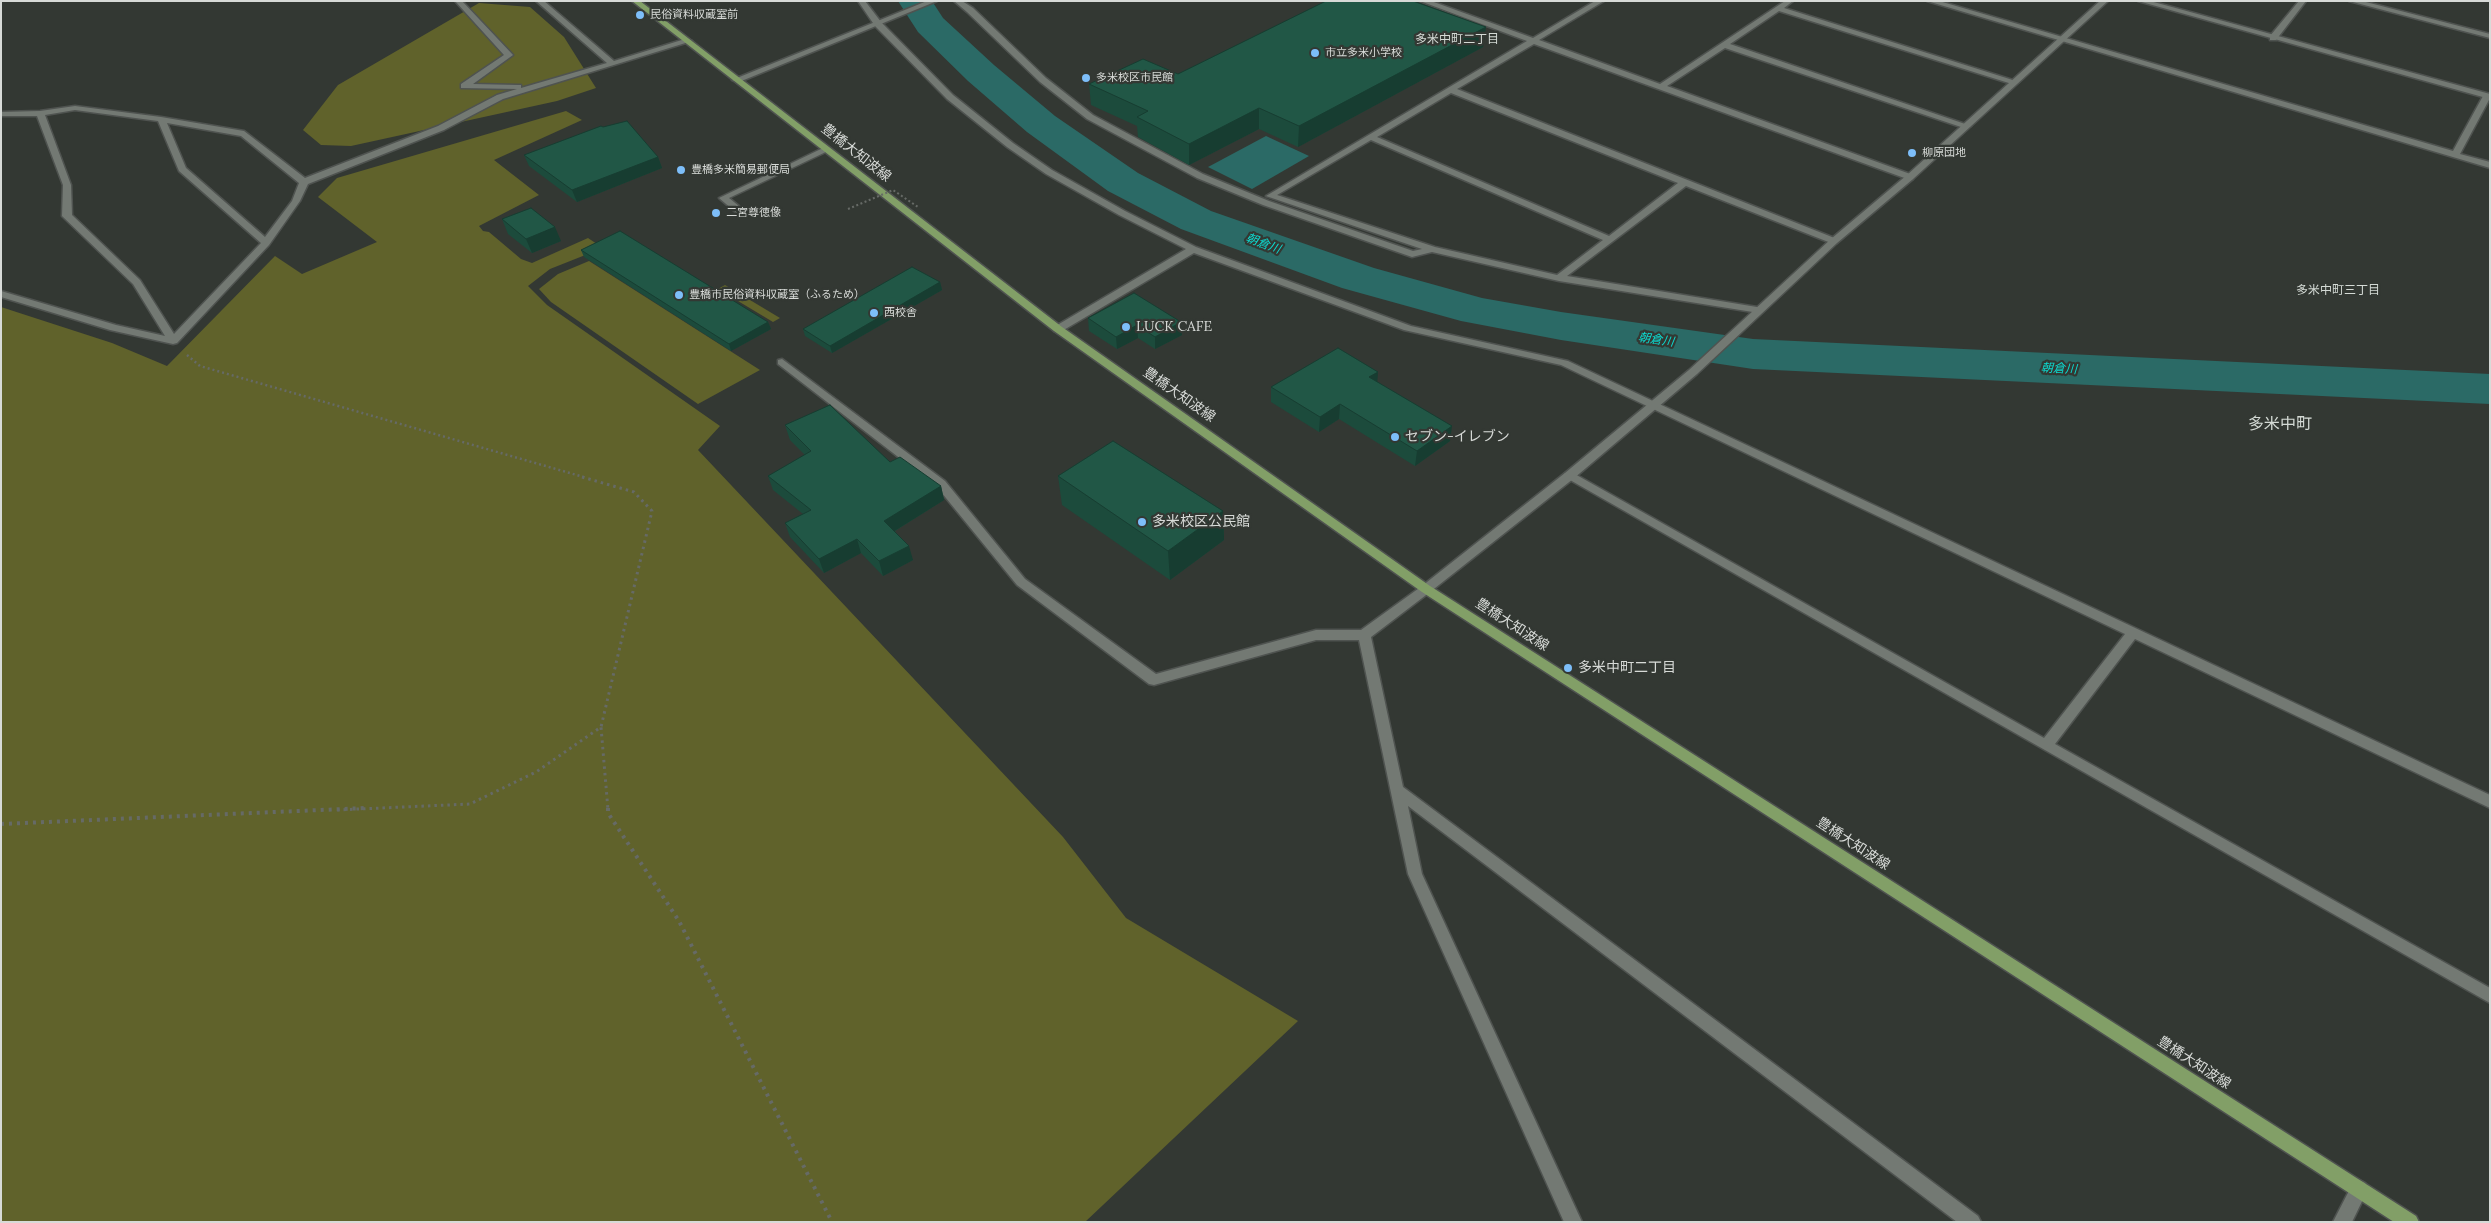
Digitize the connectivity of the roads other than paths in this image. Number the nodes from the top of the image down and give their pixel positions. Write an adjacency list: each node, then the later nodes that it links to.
1 (458, 1): 26 (street)
2 (539, 1): 23 (street)
3 (635, 1): 20 (main road, 豊橋大知波線)
4 (861, 1): 16 (street)
5 (934, 1): 16 (street)
6 (957, 1): 46 (street)
7 (1422, 1): 21 (street)
8 (1601, 1): 21 (street)
9 (1790, 1): 15 (street)
10 (1930, 1): 19 (street)
11 (2105, 1): 19 (street)
12 (2141, 1): 18 (street)
13 (2303, 1): 18 (street)
14 (2352, 1): 17 (street)
15 (1779, 9): 22 (street); 25 (street)
16 (878, 24): 24 (street); 45 (street)
17 (2490, 36)
18 (2273, 38): 29 (street)
19 (2061, 40): 25 (street); 36 (street)
20 (688, 41): 23 (street); 24 (main road, 豊橋大知波線)
21 (1533, 41): 27 (street); 28 (street)
22 (1725, 45): 27 (street); 33 (street)
23 (612, 63): 26 (street)
24 (736, 80): 35 (main road, 豊橋大知波線)
25 (2015, 82): 33 (street)
26 (533, 86): 39 (street)
27 (1661, 87): 38 (street)
28 (1451, 90): 34 (street); 40 (street)
29 (2489, 97): 36 (street)
30 (40, 113): 31 (street); 32 (street); 51 (street)
31 (1, 114)
32 (161, 119): 39 (street); 44 (street)
33 (1967, 126): 38 (street)
34 (1370, 137): 42 (street); 46 (street)
35 (826, 150): 41 (street); 50 (main road, 豊橋大知波線)
36 (2455, 155): 37 (street)
37 (2490, 165)
38 (1910, 177): 43 (street)
39 (304, 182): 44 (street)
40 (1685, 182): 42 (street); 43 (street)
41 (742, 213)
42 (1609, 239): 47 (street)
43 (1834, 241): 49 (street)
44 (266, 243): 51 (street)
45 (1193, 249): 50 (street); 53 (street)
46 (1432, 249): 47 (street)
47 (1559, 278): 49 (street)
48 (1, 294): 51 (street)
49 (1759, 310): 53 (street)
50 (1058, 329): 55 (main road, 豊橋大知波線)
51 (173, 341)
52 (782, 362): 57 (street)
53 (1653, 406): 54 (street); 56 (street)
54 (1569, 476): 55 (street); 58 (street)
55 (1426, 589): 57 (street); 62 (main road, 豊橋大知波線)
56 (2133, 634): 58 (street); 60 (street)
57 (1364, 635): 59 (street)
58 (2047, 744): 61 (street)
59 (1397, 790): 63 (street); 64 (street)
60 (2490, 802)
61 (2490, 996)
62 (2359, 1189): 65 (street); 66 (main road, 豊橋大知波線)
63 (1573, 1222)
64 (1972, 1222)
65 (2342, 1222)
66 (2410, 1222)

